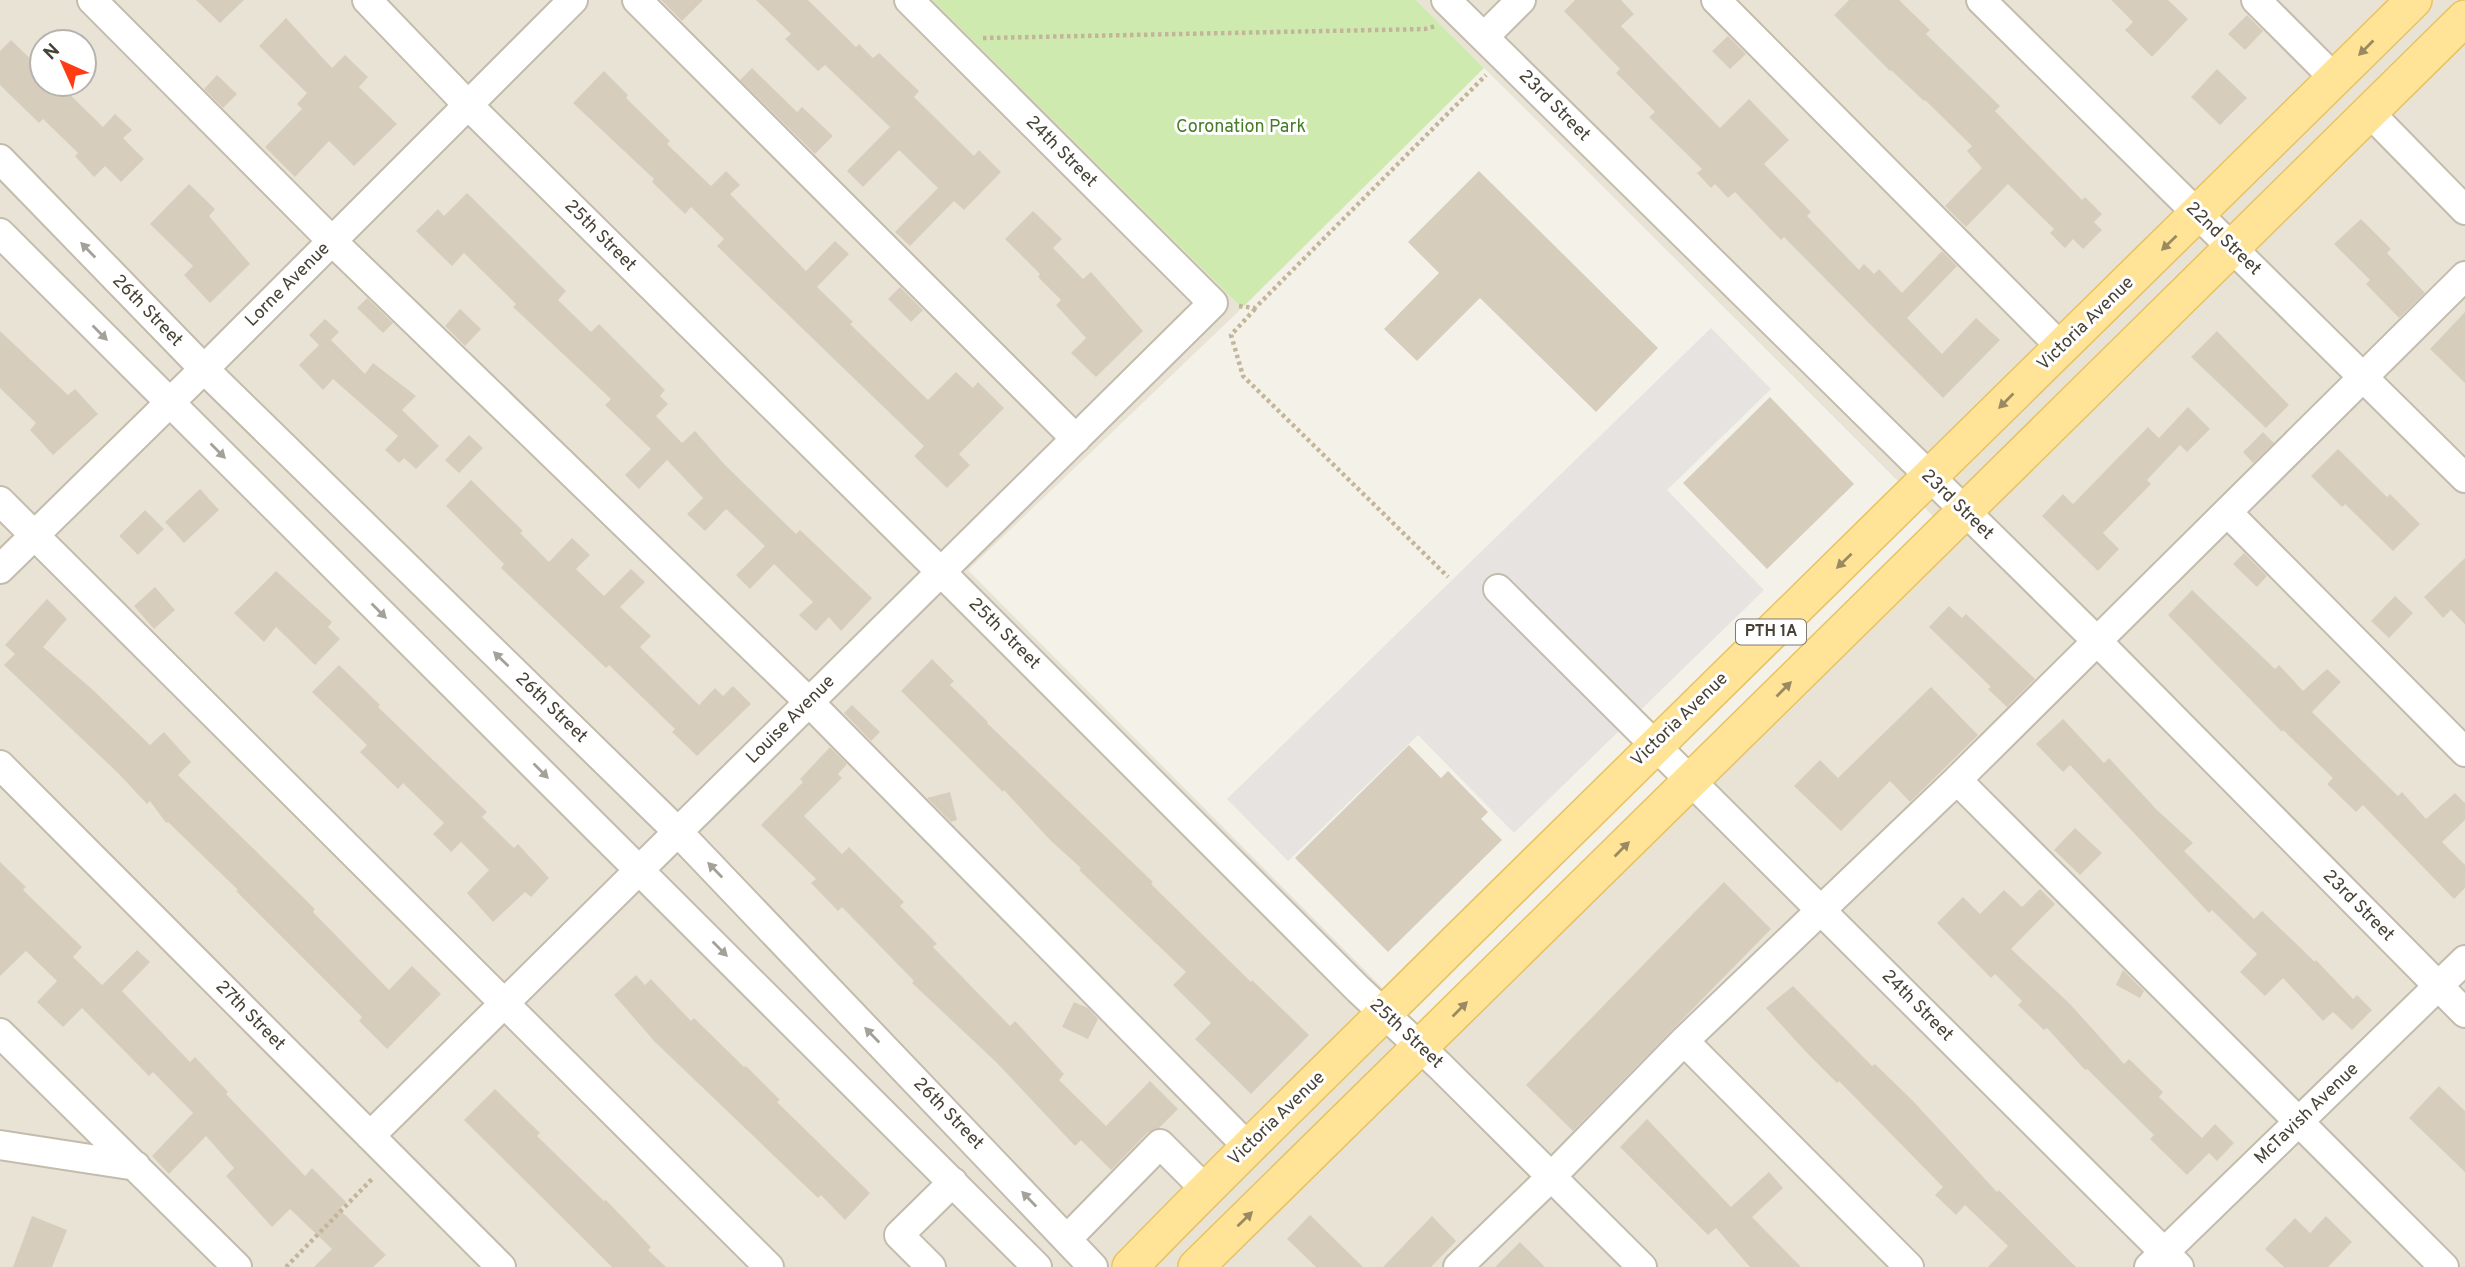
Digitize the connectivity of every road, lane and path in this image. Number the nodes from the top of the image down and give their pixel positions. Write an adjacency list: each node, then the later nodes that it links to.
1 (92, 0): 23 (street)
2 (367, 0): 17 (street, 25th Street)
3 (573, 0): 17 (street, Lorne Avenue)
4 (637, 0): 32 (street)
5 (909, 0): 14 (street, 24th Street)
6 (1521, 0): 13 (street)
7 (1716, 0): 28 (street)
8 (1981, 0): 21 (street, 22nd Street)
9 (2256, 0): 16 (street)
10 (2414, 0): 16 (main road, Victoria Avenue / PTH 1A, one-way to 16)
11 (1454, 8): 13 (street, 23rd Street); 14 (path)
12 (2465, 18): 18 (main road, PTH 1A)
13 (1484, 37): 15 (street, 23rd Street)
14 (947, 39): 26 (street, 24th Street)
15 (1504, 57): 27 (path); 33 (street, 23rd Street)
16 (2335, 79): 21 (main road, Victoria Avenue / PTH 1A)
17 (467, 104): 23 (street, Lorne Avenue); 40 (street, 25th Street)
18 (2369, 112): 20 (street); 24 (main road, PTH 1A)
19 (0, 159): 29 (street, 26th Street, one-way to 19)
20 (2465, 210)
21 (2198, 214): 24 (street, 22nd Street); 28 (main road, Victoria Avenue / PTH 1A, one-way to 28)
22 (0, 233): 31 (street, one-way to 31)
23 (332, 241): 29 (street, Lorne Avenue); 44 (street)
24 (2232, 247): 30 (street, 22nd Street); 36 (main road, PTH 1A)
25 (2465, 276): 30 (street)
26 (1213, 303): 27 (path); 32 (street, Louise Avenue)
27 (1255, 308): 41 (path)
28 (2061, 347): 33 (main road, Victoria Avenue / PTH 1A, one-way to 33)
29 (204, 369): 31 (street, Lorne Avenue); 50 (street, 26th Street, one-way to 29)
30 (2363, 377): 34 (street, 22nd Street); 37 (street)
31 (169, 403): 38 (street, Lorne Avenue); 51 (street, one-way to 51)
32 (1076, 439): 40 (street, Louise Avenue)
33 (1929, 478): 36 (street, 23rd Street); 45 (main road, Victoria Avenue / PTH 1A, one-way to 45)
34 (2465, 478)
35 (0, 500): 38 (street)
36 (1964, 511): 43 (street, 23rd Street); 48 (main road, PTH 1A, one-way to 36)
37 (2228, 512): 43 (street); 46 (street)
38 (34, 536): 39 (street, Lorne Avenue); 55 (street)
39 (0, 569)
40 (941, 572): 44 (street, Louise Avenue); 57 (street, 25th Street)
41 (1448, 577)
42 (1498, 589): 45 (street, 24th Street)
43 (2097, 642): 49 (street); 54 (street, 23rd Street)
44 (809, 702): 50 (street, Louise Avenue); 64 (street)
45 (1654, 746): 48 (street, 24th Street); 57 (main road, Victoria Avenue / PTH 1A)
46 (2465, 752)
47 (0, 765): 62 (street, 27th Street)
48 (1690, 780): 52 (street, 24th Street); 60 (main road, PTH 1A, one-way to 48)
49 (1958, 780): 52 (street); 61 (street)
50 (678, 832): 51 (street, Louise Avenue); 70 (street, 26th Street, one-way to 50)
51 (640, 869): 55 (street, Louise Avenue); 68 (street, one-way to 68)
52 (1820, 911): 59 (street); 71 (street, 24th Street)
53 (2465, 960): 54 (street, McTavish Avenue)
54 (2439, 987): 56 (street, 23rd Street); 61 (street, McTavish Avenue)
55 (505, 1003): 62 (street, Louise Avenue); 75 (street)
56 (2465, 1013)
57 (1384, 1014): 60 (street, 25th Street); 64 (main road, Victoria Avenue / PTH 1A)
58 (0, 1032): 66 (street)
59 (1684, 1041): 67 (street); 83 (street)
60 (1421, 1048): 67 (street, 25th Street); 80 (main road, PTH 1A, one-way to 60)
61 (2299, 1122): 71 (street, McTavish Avenue); 84 (street)
62 (370, 1136): 65 (street, 27th Street)
63 (0, 1145): 66 (street)
64 (1248, 1147): 69 (main road, Victoria Avenue / PTH 1A)
65 (392, 1159): 73 (path); 74 (street, 27th Street)
66 (136, 1166): 72 (street)
67 (1551, 1177): 81 (street); 82 (street, 25th Street)
68 (953, 1182): 76 (street); 77 (street)
69 (1205, 1189): 70 (street); 79 (main road, Victoria Avenue / PTH 1A)
70 (1067, 1239): 78 (street, 26th Street)
71 (2164, 1262)
72 (237, 1267)
73 (286, 1267)
74 (501, 1267)
75 (769, 1267)
76 (931, 1267)
77 (1037, 1267)
78 (1093, 1267)
79 (1130, 1267)
80 (1196, 1267)
81 (1458, 1267)
82 (1642, 1267)
83 (1909, 1267)
84 (2444, 1267)

